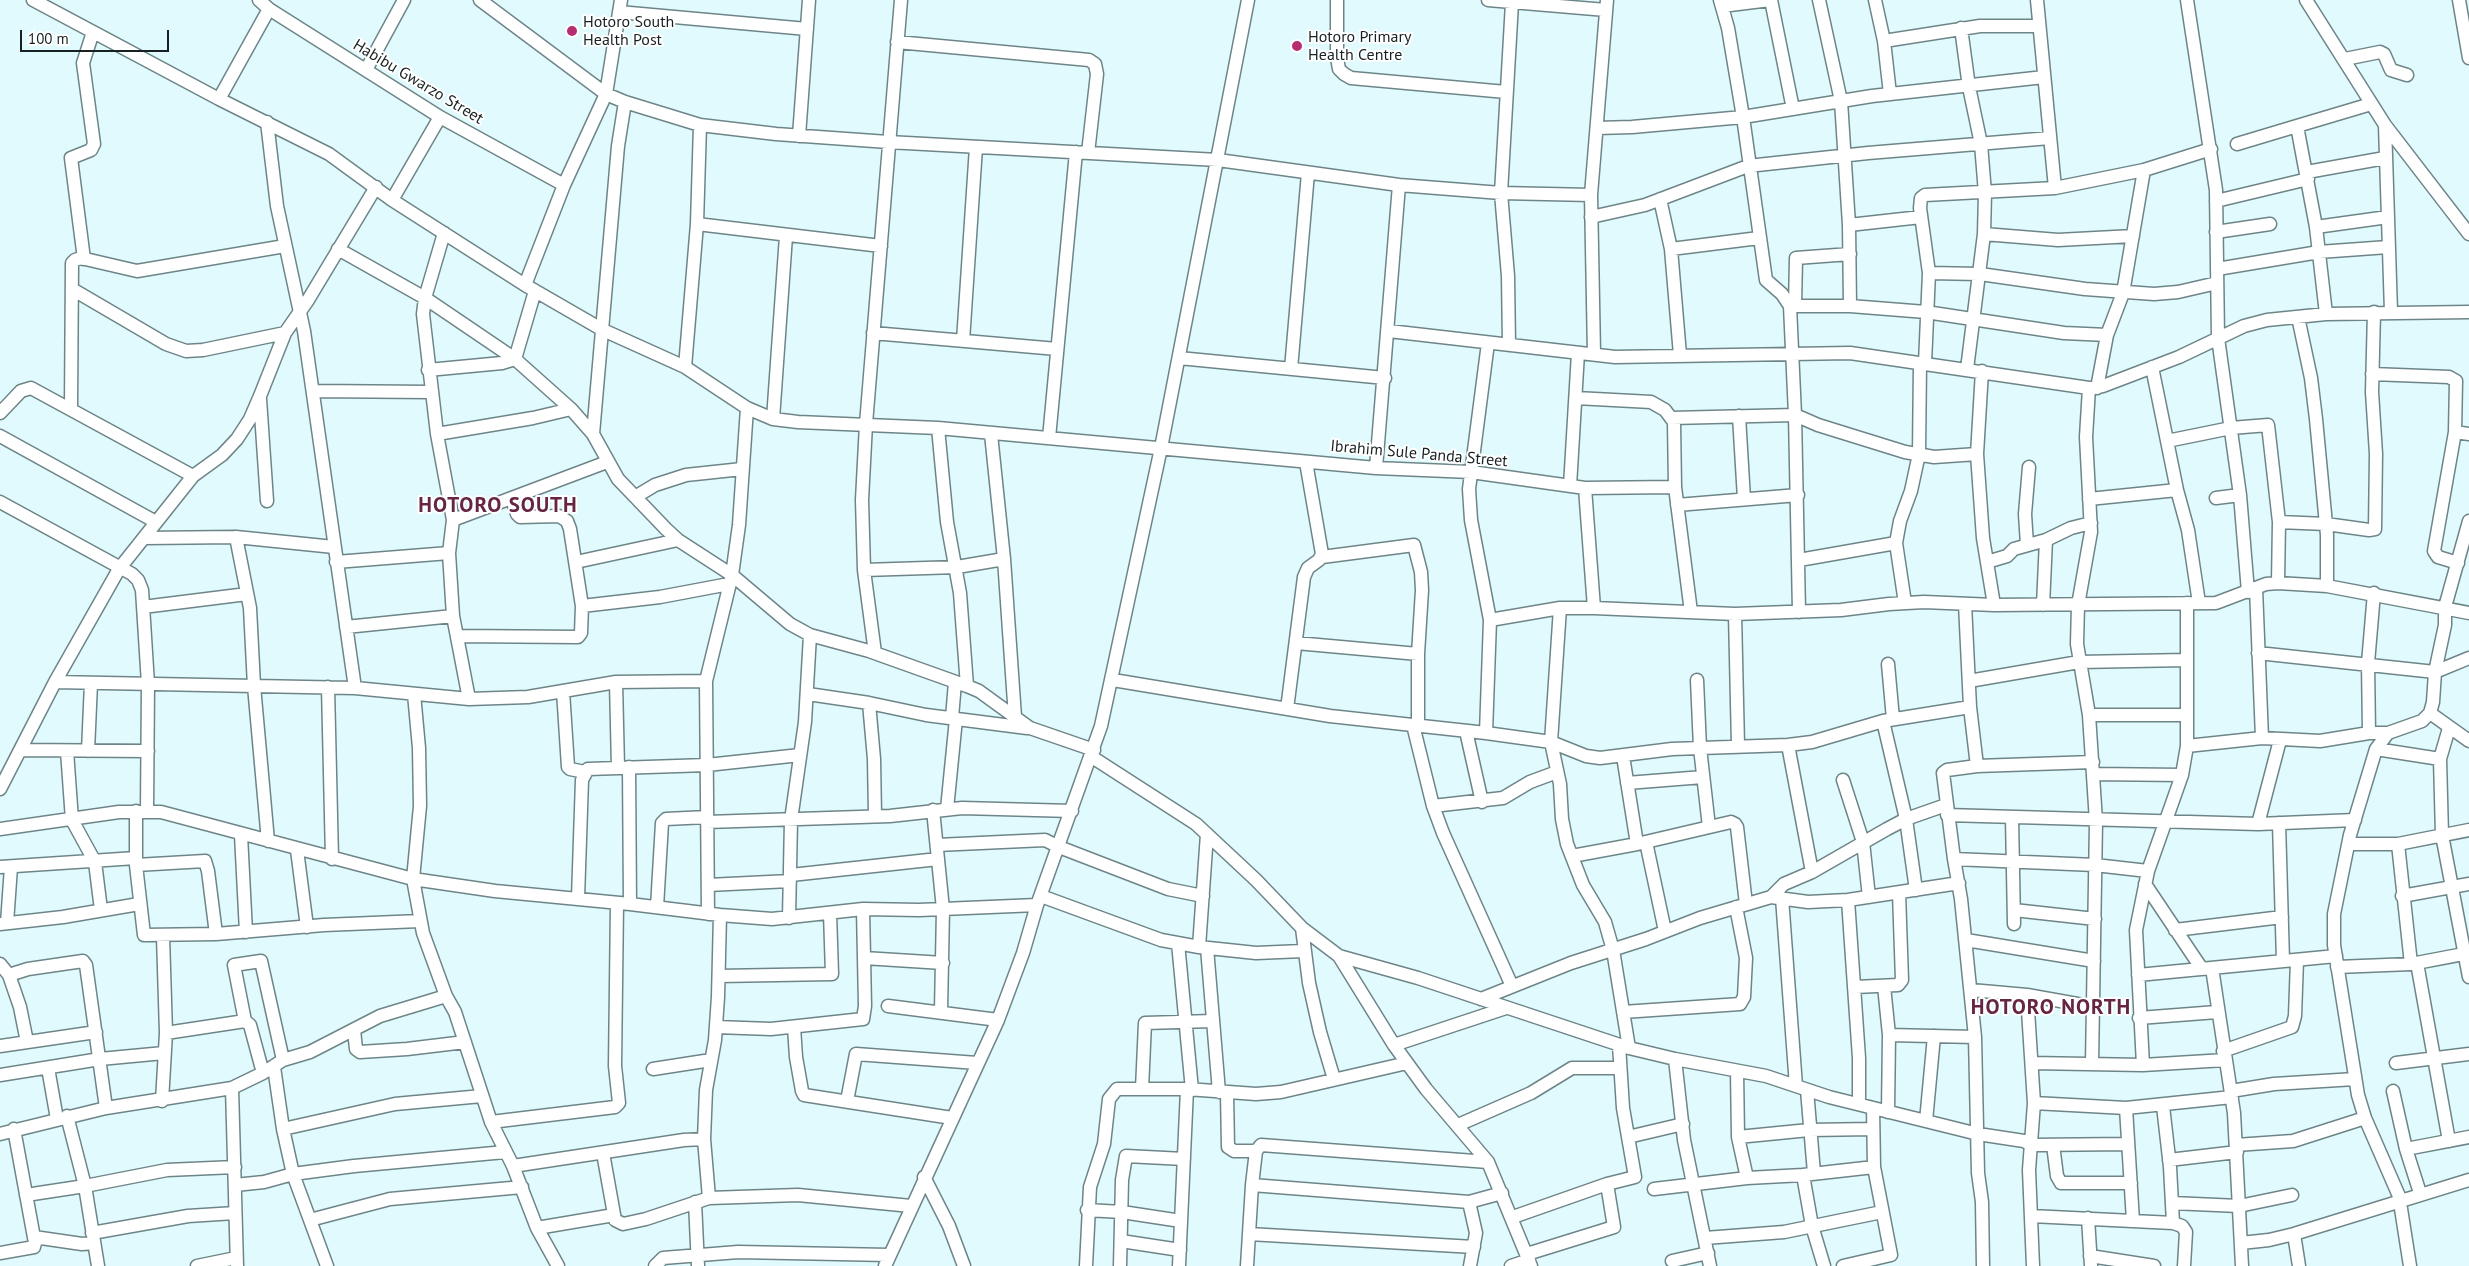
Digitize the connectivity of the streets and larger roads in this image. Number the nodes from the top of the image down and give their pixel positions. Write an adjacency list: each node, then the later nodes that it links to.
1 (33, 0): 24 (street, Ibrahim Sule Panda Street)
2 (404, 0): 29 (street)
3 (480, 0): 34 (street)
4 (809, 0): 23 (street)
5 (901, 0): 26 (street)
6 (1248, 0): 58 (street)
7 (1337, 0): 33 (street)
8 (1488, 0): 16 (street)
9 (1771, 0): 17 (street); 40 (street)
10 (1819, 0): 37 (street)
11 (1875, 0): 25 (street)
12 (2037, 0): 21 (street)
13 (2187, 0): 54 (street)
14 (2306, 0): 28 (street)
15 (2459, 0): 27 (street)
16 (1512, 3): 19 (street); 33 (street)
17 (1721, 3): 42 (street)
18 (264, 4): 29 (street, Habibu Gwarzo Street); 36 (street)
19 (1607, 5): 47 (street)
20 (620, 6): 23 (street); 34 (street)
21 (2038, 26): 22 (street); 31 (street)
22 (1961, 28): 25 (street); 32 (street)
23 (807, 29): 48 (street)
24 (93, 32): 36 (street, Ibrahim Sule Panda Street); 94 (street)
25 (1884, 41): 35 (street)
26 (897, 42): 50 (street); 55 (street)
27 (2469, 58)
28 (2345, 59): 30 (street); 39 (street)
29 (366, 70): 41 (street, Habibu Gwarzo Street)
30 (2408, 75)
31 (2044, 77): 32 (street); 49 (street)
32 (1969, 87): 35 (street); 51 (street)
33 (1506, 92): 67 (street)
34 (606, 94): 38 (street); 63 (street)
35 (1890, 94): 37 (street)
36 (219, 99): 43 (street, Ibrahim Sule Panda Street)
37 (1841, 100): 40 (street); 56 (street)
38 (625, 102): 44 (street); 113 (street)
39 (2371, 104): 45 (street); 46 (street)
40 (1793, 109): 42 (street)
41 (440, 117): 63 (street, Habibu Gwarzo Street); 70 (street)
42 (1743, 117): 47 (street); 59 (street)
43 (267, 122): 65 (street, Ibrahim Sule Panda Street); 87 (street)
44 (700, 125): 48 (street); 76 (street)
45 (2297, 126): 52 (street); 62 (street)
46 (2385, 126): 57 (street); 83 (street)
47 (1596, 128): 69 (street)
48 (799, 136): 50 (street)
49 (2050, 138): 51 (street); 66 (street)
50 (888, 142): 53 (street); 88 (street)
51 (1981, 144): 56 (street); 68 (street)
52 (2237, 144)
53 (976, 147): 55 (street); 119 (street)
54 (2211, 149): 60 (street); 72 (street)
55 (1082, 153): 58 (street); 122 (street)
56 (1845, 155): 59 (street); 78 (street)
57 (2385, 158): 62 (street); 75 (street)
58 (1218, 160): 61 (street); 127 (street)
59 (1748, 166): 71 (street); 86 (street)
60 (2144, 170): 66 (street); 85 (street)
61 (1308, 172): 64 (street); 132 (street)
62 (2308, 176): 72 (street); 79 (street)
63 (564, 185): 99 (street)
64 (1399, 185): 67 (street); 114 (street)
65 (376, 187): 70 (street, Ibrahim Sule Panda Street); 90 (street)
66 (2055, 188): 68 (street)
67 (1501, 193): 69 (street); 121 (street)
68 (1985, 193): 74 (street); 82 (street)
69 (1591, 195): 73 (street)
70 (392, 200): 81 (street, Ibrahim Sule Panda Street)
71 (1660, 200): 73 (street); 91 (street)
72 (2216, 201): 80 (street)
73 (1591, 217): 124 (street)
74 (1921, 217): 78 (street); 96 (street)
75 (2388, 217): 79 (street); 89 (street)
76 (698, 224): 84 (street); 130 (street)
77 (2270, 224): 80 (street)
78 (1849, 225): 93 (street)
79 (2316, 226): 92 (street)
80 (2216, 232): 95 (street)
81 (444, 233): 99 (street, Ibrahim Sule Panda Street); 102 (street)
82 (1984, 234): 85 (street); 97 (street)
83 (2469, 234)
84 (786, 236): 88 (street); 150 (street)
85 (2133, 236): 101 (street)
86 (1759, 238): 91 (street); 103 (street)
87 (285, 246): 94 (street); 105 (street)
88 (881, 246): 116 (street)
89 (2388, 247): 92 (street); 108 (street)
90 (338, 249): 102 (street); 105 (street)
91 (1671, 249): 126 (street)
92 (2319, 252): 95 (street); 110 (street)
93 (1850, 254): 103 (street); 104 (street)
94 (84, 259): 100 (street)
95 (2217, 269): 98 (street)
96 (1929, 273): 97 (street); 106 (street)
97 (1980, 274): 101 (street); 112 (street)
98 (2217, 283): 101 (street); 118 (street)
99 (530, 288): 113 (street, Ibrahim Sule Panda Street); 128 (street)
100 (72, 289): 115 (street); 143 (street)
101 (2123, 293): 117 (street)
102 (425, 298): 128 (street); 134 (street)
103 (1793, 306): 104 (street); 125 (street)
104 (1850, 306): 106 (street)
105 (299, 310): 115 (street); 139 (street)
106 (1926, 312): 112 (street); 129 (street)
107 (2374, 312): 108 (street); 110 (street); 136 (street)
108 (2391, 312): 109 (street)
109 (2469, 312)
110 (2326, 314): 111 (street)
111 (2298, 317): 118 (street); 191 (street)
112 (1974, 318): 117 (street); 133 (street)
113 (603, 330): 130 (street, Ibrahim Sule Panda Street); 156 (street)
114 (1389, 331): 120 (street); 137 (street)
115 (285, 332): 141 (street)
116 (873, 333): 119 (street); 151 (street)
117 (2107, 335): 138 (street)
118 (2218, 338): 131 (street); 153 (street)
119 (963, 341): 122 (street)
120 (1488, 343): 121 (street); 170 (street)
121 (1509, 345): 123 (street)
122 (1058, 349): 160 (street)
123 (1578, 354): 124 (street); 142 (street)
124 (1594, 354): 126 (street)
125 (1791, 354): 126 (street); 129 (street); 147 (street)
126 (1680, 355)
127 (1179, 358): 132 (street); 162 (street)
128 (515, 359): 134 (street); 145 (street)
129 (1923, 363): 133 (street); 163 (street)
130 (685, 367): 144 (street, Ibrahim Sule Panda Street)
131 (2152, 367): 138 (street); 161 (street)
132 (1291, 369): 137 (street)
133 (1967, 369): 135 (street)
134 (428, 370): 140 (street)
135 (1982, 371): 138 (street); 164 (street)
136 (2372, 374): 154 (street); 191 (street)
137 (1385, 378): 168 (street)
138 (2093, 388): 182 (street)
139 (313, 391): 140 (street); 198 (street)
140 (431, 392): 155 (street)
141 (260, 396): 171 (street); 183 (street)
142 (1576, 398): 149 (street); 172 (street)
143 (71, 408): 146 (street); 171 (street)
144 (747, 408): 150 (street, Ibrahim Sule Panda Street); 169 (street)
145 (571, 409): 155 (street); 156 (street)
146 (0, 413)
147 (1795, 415): 148 (street); 163 (street); 176 (street)
148 (1739, 416): 149 (street); 181 (street)
149 (1671, 418): 173 (street)
150 (773, 419): 151 (street, Ibrahim Sule Panda Street)
151 (866, 424): 152 (street, Ibrahim Sule Panda Street); 209 (street)
152 (938, 428): 157 (street, Ibrahim Sule Panda Street); 207 (street)
153 (2231, 428): 161 (street); 177 (street); 189 (street)
154 (2455, 432): 158 (street); 206 (street)
155 (437, 434): 186 (street)
156 (593, 434): 165 (street)
157 (991, 434): 160 (street, Ibrahim Sule Panda Street); 201 (street)
158 (2469, 434)
159 (0, 436): 188 (street)
160 (1049, 438): 162 (street, Ibrahim Sule Panda Street)
161 (2167, 441): 175 (street)
162 (1161, 448): 166 (street, Ibrahim Sule Panda Street); 246 (street)
163 (1918, 454): 164 (street); 196 (street)
164 (1977, 454): 205 (street)
165 (607, 462): 178 (street); 180 (street)
166 (1306, 462): 168 (street, Ibrahim Sule Panda Street); 200 (street)
167 (2028, 467): 197 (street)
168 (1376, 468): 170 (street, Ibrahim Sule Panda Street)
169 (742, 469): 178 (street); 210 (street)
170 (1471, 472): 172 (street, Ibrahim Sule Panda Street); 232 (street)
171 (193, 476): 188 (street)
172 (1570, 486): 174 (street, Ibrahim Sule Panda Street)
173 (1675, 487): 174 (street, Ibrahim Sule Panda Street); 185 (street)
174 (1585, 488): 226 (street)
175 (2177, 490): 182 (street); 217 (street)
176 (1798, 495): 181 (street); 202 (street)
177 (2240, 495): 179 (street); 213 (street)
178 (635, 497): 194 (street)
179 (2216, 498)
180 (512, 499): 186 (street); 204 (street)
181 (1744, 499): 185 (street)
182 (2089, 499): 190 (street)
183 (267, 501)
184 (0, 502): 208 (street)
185 (1677, 505): 227 (street)
186 (453, 520): 199 (street)
187 (2469, 521): 206 (street)
188 (156, 522): 193 (street)
189 (2279, 522): 191 (street); 211 (street)
190 (2091, 524): 195 (street); 221 (street)
191 (2326, 524): 212 (street)
192 (236, 537): 193 (street); 198 (street); 215 (street)
193 (144, 538): 208 (street)
194 (678, 540): 204 (street); 210 (street)
195 (2046, 540): 197 (street); 220 (street)
196 (1896, 544): 202 (street); 216 (street)
197 (2027, 545): 205 (street)
198 (334, 548): 203 (street)
199 (449, 553): 203 (street); 231 (street)
200 (1322, 557): 236 (street); 239 (street)
201 (1004, 559): 207 (street); 268 (street)
202 (1798, 560): 228 (street)
203 (336, 562): 233 (street)
204 (576, 562): 222 (street)
205 (1987, 562): 219 (street)
206 (2458, 563): 224 (street)
207 (957, 567): 209 (street); 254 (street)
208 (119, 568): 223 (street); 250 (street)
209 (864, 570): 238 (street)
210 (730, 580): 222 (street); 234 (street); 248 (street)
211 (2278, 583): 212 (street); 213 (street)
212 (2327, 586): 214 (street)
213 (2252, 590): 217 (street); 237 (street)
214 (2374, 593): 224 (street); 243 (street)
215 (247, 594): 223 (street); 255 (street)
216 (1905, 603): 218 (street); 228 (street)
217 (2193, 603): 221 (street); 241 (street)
218 (1965, 604): 219 (street); 249 (street)
219 (1994, 605): 220 (street)
220 (2043, 605): 221 (street)
221 (2078, 605): 242 (street)
222 (582, 606): 235 (street)
223 (143, 607): 253 (street)
224 (2444, 607): 229 (street); 245 (street)
225 (1560, 608): 226 (street); 232 (street); 281 (street)
226 (1594, 608): 227 (street)
227 (1691, 612): 230 (street)
228 (1799, 612): 230 (street)
229 (2469, 613)
230 (1735, 614): 283 (street)
231 (453, 616): 233 (street); 235 (street)
232 (1490, 620): 275 (street)
233 (346, 627): 257 (street)
234 (810, 635): 238 (street); 260 (street)
235 (457, 636): 261 (street)
236 (1296, 643): 239 (street); 264 (street)
237 (2258, 653): 243 (street); 278 (street)
238 (875, 654): 254 (street)
239 (1418, 654): 271 (street)
240 (2469, 658): 245 (street)
241 (2186, 660): 242 (street); 267 (street)
242 (2079, 662): 249 (street); 266 (street)
243 (2368, 663): 245 (street); 276 (street)
244 (1888, 664): 270 (street)
245 (2435, 672): 265 (street)
246 (1113, 680): 264 (street); 291 (street)
247 (1697, 680): 285 (street)
248 (706, 681): 251 (street); 295 (street)
249 (1969, 681): 263 (street)
250 (55, 682): 252 (street); 287 (street)
251 (616, 682): 258 (street); 297 (street)
252 (91, 683): 253 (street); 289 (street)
253 (148, 684): 255 (street); 290 (street)
254 (961, 684): 268 (street); 269 (street)
255 (254, 686): 256 (street); 330 (street)
256 (328, 687): 257 (street); 339 (street)
257 (355, 688): 259 (street)
258 (563, 691): 261 (street); 299 (street)
259 (414, 694): 261 (street); 350 (street)
260 (808, 694): 262 (street); 292 (street)
261 (469, 699)
262 (869, 703): 269 (street); 313 (street)
263 (1970, 708): 270 (street); 296 (street)
264 (1287, 709): 271 (street)
265 (2430, 713): 273 (street); 277 (street)
266 (2089, 715): 267 (street); 298 (street)
267 (2186, 715): 284 (street)
268 (1015, 717): 272 (street)
269 (954, 719): 272 (street); 308 (street)
270 (1888, 720): 282 (street); 315 (street)
271 (1416, 726): 274 (street); 307 (street)
272 (1030, 728): 291 (street)
273 (2449, 728): 279 (street); 294 (street)
274 (1466, 731): 275 (street); 306 (street)
275 (1486, 733): 281 (street)
276 (2369, 733): 277 (street); 280 (street)
277 (2388, 734): 286 (street)
278 (2262, 738): 280 (street); 284 (street)
279 (2468, 738)
280 (2280, 740): 323 (street)
281 (1551, 742): 293 (street); 300 (street)
282 (1788, 745): 283 (street); 348 (street)
283 (1738, 746): 285 (street)
284 (2187, 746): 301 (street)
285 (1700, 748): 293 (street); 302 (street)
286 (2376, 748): 294 (street); 319 (street)
287 (20, 750): 288 (street); 305 (street)
288 (67, 751): 289 (street); 316 (street)
289 (88, 751): 290 (street)
290 (148, 751): 311 (street)
291 (1093, 753): 312 (street); 327 (street)
292 (800, 754): 295 (street); 318 (street)
293 (1623, 756): 304 (street)
294 (2440, 759): 329 (street)
295 (707, 765): 297 (street); 317 (street)
296 (1977, 766): 298 (street); 310 (street)
297 (623, 768): 299 (street); 367 (street)
298 (2093, 768): 301 (street); 320 (street)
299 (585, 772): 362 (street)
300 (1558, 772): 306 (street); 338 (street)
301 (2182, 775): 321 (street)
302 (1703, 777): 304 (street); 324 (street)
303 (1842, 780): 331 (street)
304 (1627, 784): 332 (street)
305 (0, 789)
306 (1482, 802): 307 (street)
307 (1433, 806): 409 (street)
308 (947, 809): 309 (street); 312 (street)
309 (933, 810): 313 (street); 335 (street)
310 (1947, 810): 314 (street); 315 (street); 341 (street)
311 (141, 811): 316 (street); 328 (street); 342 (street)
312 (1072, 811): 336 (street)
313 (875, 816): 318 (street)
314 (2012, 817): 320 (street); 344 (street)
315 (1906, 819): 331 (street); 356 (street)
316 (72, 820): 325 (street); 343 (street)
317 (707, 820): 318 (street); 354 (street); 369 (street)
318 (791, 820): 349 (street)
319 (2355, 820): 322 (street); 333 (street)
320 (2096, 821): 321 (street); 345 (street)
321 (2164, 823): 323 (street); 347 (street)
322 (2279, 823): 323 (street); 376 (street)
323 (2258, 824)
324 (1708, 827): 332 (street); 368 (street)
325 (0, 829)
326 (2469, 830): 329 (street)
327 (1207, 834): 358 (street); 383 (street)
328 (241, 835): 330 (street); 386 (street)
329 (2442, 835): 334 (street); 355 (street)
330 (268, 841): 337 (street)
331 (1863, 842): 348 (street); 361 (street)
332 (1641, 843): 338 (street); 385 (street)
333 (2349, 844): 334 (street); 400 (street)
334 (2398, 844): 359 (street)
335 (937, 845): 336 (street); 340 (street)
336 (1059, 847): 358 (street); 363 (street)
337 (297, 850): 339 (street); 382 (street)
338 (1572, 856): 392 (street)
339 (332, 859): 350 (street)
340 (938, 859): 349 (street); 371 (street)
341 (1954, 859): 344 (street); 351 (street)
342 (136, 861): 343 (street); 366 (street); 387 (street)
343 (94, 862): 346 (street); 372 (street)
344 (2012, 862): 345 (street); 373 (street)
345 (2095, 865): 347 (street); 378 (street)
346 (5, 867): 380 (street)
347 (2148, 871): 352 (street)
348 (1812, 872): 360 (street)
349 (790, 878): 354 (street); 377 (street)
350 (413, 879): 362 (street); 379 (street)
351 (1959, 883): 356 (street); 389 (street)
352 (2145, 884): 384 (street); 406 (street)
353 (2469, 884): 355 (street)
354 (708, 885): 375 (street)
355 (2451, 889): 359 (street); 394 (street)
356 (1916, 890): 357 (street)
357 (1900, 892): 361 (street); 410 (street)
358 (1203, 896): 391 (street)
359 (2402, 896): 402 (street)
360 (1776, 897): 364 (street); 368 (street); 462 (street)
361 (1869, 897): 364 (street)
362 (578, 898): 365 (street)
363 (1039, 900): 371 (street); 390 (street); 423 (street)
364 (1848, 900): 411 (street)
365 (617, 903): 367 (street); 482 (street)
366 (139, 904): 372 (street); 388 (street)
367 (630, 904): 369 (street)
368 (1741, 906): 385 (street); 420 (street)
369 (657, 907): 375 (street)
370 (863, 909): 371 (street); 374 (street); 396 (street)
371 (942, 909): 401 (street)
372 (101, 910): 380 (street)
373 (2014, 910): 378 (street); 381 (street)
374 (830, 913): 377 (street); 407 (street)
375 (714, 915): 377 (street); 407 (street)
376 (2282, 917): 384 (street); 399 (street)
377 (790, 918)
378 (2095, 919): 398 (street)
379 (420, 920): 382 (street); 414 (street)
380 (4, 923)
381 (2014, 924)
382 (307, 927): 386 (street)
383 (1302, 928): 393 (street); 395 (street)
384 (2175, 930): 404 (street)
385 (1665, 931): 392 (street)
386 (246, 932): 387 (street)
387 (216, 934): 388 (street)
388 (163, 936): 431 (street)
389 (1966, 940): 398 (street); 412 (street)
390 (1178, 944): 391 (street); 426 (street)
391 (1204, 948): 393 (street); 425 (street)
392 (1613, 950): 409 (street); 420 (street)
393 (1304, 951): 459 (street)
394 (2468, 954): 402 (street); 408 (street)
395 (1339, 956): 415 (street); 437 (street)
396 (864, 958): 401 (street); 427 (street)
397 (2297, 960): 399 (street); 400 (street); 442 (street)
398 (2094, 961): 417 (street)
399 (2284, 961): 404 (street)
400 (2337, 962): 402 (street); 460 (street)
401 (943, 963): 419 (street)
402 (2414, 963): 443 (street)
403 (0, 964): 405 (street)
404 (2207, 969): 406 (street); 421 (street)
405 (9, 975): 430 (street); 435 (street)
406 (2138, 975): 422 (street)
407 (719, 976): 428 (street)
408 (2469, 978)
409 (1512, 986): 415 (street)
410 (1884, 986): 411 (street); 432 (street)
411 (1855, 987): 472 (street)
412 (1970, 990): 413 (street); 434 (street)
413 (2027, 995): 417 (street); 449 (street)
414 (446, 996): 429 (street); 436 (street)
415 (1481, 999): 418 (street)
416 (888, 1006): 419 (street)
417 (2094, 1007): 450 (street)
418 (1506, 1008): 437 (street); 439 (street)
419 (941, 1011): 423 (street)
420 (1623, 1012): 439 (street)
421 (2217, 1012): 422 (street); 442 (street)
422 (2140, 1018): 452 (street)
423 (998, 1020): 447 (street)
424 (245, 1021): 431 (street); 453 (street); 453 (street)
425 (1212, 1021): 426 (street); 466 (street)
426 (1184, 1022): 463 (street); 464 (street)
427 (794, 1027): 428 (street); 470 (street)
428 (716, 1028): 446 (street)
429 (354, 1030): 436 (street); 453 (street)
430 (96, 1032): 435 (street); 444 (street)
431 (166, 1033): 440 (street)
432 (1889, 1035): 433 (street); 477 (street)
433 (1934, 1036): 434 (street); 481 (street)
434 (1975, 1036): 490 (street)
435 (27, 1042): 438 (street)
436 (465, 1042): 468 (street)
437 (1394, 1044): 448 (street)
438 (0, 1046)
439 (1624, 1046): 445 (street); 455 (street)
440 (164, 1053): 444 (street); 469 (street)
441 (2469, 1054): 443 (street)
442 (2224, 1055): 452 (street); 467 (street)
443 (2433, 1058): 451 (street); 495 (street)
444 (100, 1059): 454 (street); 474 (street)
445 (1675, 1059): 457 (street); 483 (street)
446 (711, 1060): 456 (street); 494 (street)
447 (977, 1063): 470 (street); 479 (street)
448 (1407, 1063): 459 (street); 484 (street)
449 (2032, 1063): 450 (street); 471 (street)
450 (2092, 1064): 452 (street)
451 (2396, 1064)
452 (2144, 1065)
453 (274, 1067): 461 (street); 487 (street)
454 (48, 1068): 458 (street); 478 (street)
455 (1620, 1068): 484 (street); 491 (street)
456 (653, 1069)
457 (1737, 1071): 462 (street); 492 (street)
458 (0, 1075)
459 (1334, 1079): 466 (street)
460 (2355, 1079): 467 (street); 480 (street)
461 (232, 1088): 469 (street); 507 (street)
462 (1801, 1088): 472 (street); 488 (street)
463 (1142, 1089): 464 (street); 534 (street)
464 (1190, 1090): 466 (street); 504 (street)
465 (2393, 1091): 500 (street)
466 (1223, 1093): 501 (street)
467 (2231, 1094): 473 (street); 499 (street)
468 (482, 1096): 482 (street); 487 (street)
469 (162, 1100): 474 (street)
470 (847, 1102): 479 (street)
471 (2034, 1103): 476 (street); 497 (street)
472 (1859, 1104): 475 (street)
473 (2163, 1106): 476 (street); 505 (street)
474 (106, 1108): 478 (street)
475 (1872, 1108): 477 (street); 485 (street)
476 (2126, 1108): 496 (street)
477 (1888, 1112): 481 (street)
478 (62, 1117): 486 (street); 520 (street)
479 (952, 1118): 512 (street)
480 (2365, 1118): 499 (street); 528 (street)
481 (1926, 1121): 490 (street)
482 (490, 1122): 502 (street)
483 (1683, 1124): 491 (street); 515 (street)
484 (1458, 1125): 506 (street)
485 (1873, 1128): 488 (street); 509 (street)
486 (14, 1129): 489 (street); 525 (street)
487 (283, 1129): 510 (street)
488 (1809, 1130): 492 (street); 511 (street)
489 (0, 1134)
490 (1978, 1134): 497 (street); 580 (street)
491 (1628, 1137): 517 (street)
492 (1738, 1137): 513 (street)
493 (2469, 1137): 495 (street)
494 (704, 1138): 503 (street); 527 (street)
495 (2449, 1142): 500 (street)
496 (2128, 1144): 498 (street); 516 (street)
497 (2031, 1145): 498 (street); 539 (street)
498 (2053, 1145): 516 (street)
499 (2236, 1148): 505 (street); 533 (street)
500 (2406, 1149): 524 (street)
501 (1256, 1150): 506 (street); 519 (street)
502 (504, 1152): 508 (street); 510 (street)
503 (603, 1153): 508 (street); 538 (street)
504 (1184, 1159): 535 (street); 544 (street)
505 (2170, 1160): 531 (street)
506 (1488, 1162): 523 (street)
507 (235, 1166): 518 (street); 520 (street)
508 (513, 1166): 521 (street)
509 (1874, 1167): 511 (street); 536 (street)
510 (293, 1174): 518 (street); 542 (street)
511 (1809, 1174): 513 (street); 546 (street)
512 (924, 1177): 532 (street); 570 (street)
513 (1748, 1178): 515 (street)
514 (2469, 1180): 524 (street)
515 (1693, 1183): 522 (street); 552 (street)
516 (2131, 1183): 543 (street)
517 (1606, 1184): 540 (street); 561 (street)
518 (235, 1185): 537 (street)
519 (1252, 1185): 530 (street); 548 (street)
520 (85, 1186): 525 (street); 551 (street)
521 (522, 1187): 542 (street); 547 (street)
522 (1654, 1189)
523 (1502, 1193): 530 (street); 540 (street)
524 (2420, 1193): 528 (street)
525 (26, 1195): 550 (street)
526 (2292, 1195): 533 (street)
527 (709, 1198): 529 (street); 532 (street)
528 (2400, 1201): 549 (street); 586 (street)
529 (695, 1202): 538 (street); 559 (street)
530 (1470, 1202): 555 (street)
531 (2172, 1203): 533 (street); 545 (street)
532 (911, 1206): 560 (street)
533 (2239, 1206): 554 (street)
534 (1087, 1210): 535 (street); 571 (street)
535 (1122, 1212): 544 (street); 553 (street)
536 (1882, 1212): 546 (street); 579 (street)
537 (235, 1213): 551 (street); 564 (street)
538 (614, 1215): 547 (street)
539 (2031, 1216): 541 (street); 581 (street)
540 (1513, 1217): 561 (street)
541 (2088, 1218): 543 (street); 563 (street)
542 (310, 1220): 565 (street)
543 (2133, 1221): 545 (street)
544 (1181, 1222): 556 (street)
545 (2173, 1223): 583 (street)
546 (1812, 1226): 552 (street); 578 (street)
547 (537, 1228): 568 (street)
548 (1249, 1234): 555 (street); 574 (street)
549 (2294, 1234): 554 (street); 585 (street)
550 (34, 1238): 551 (street); 557 (street)
551 (93, 1238): 566 (street)
552 (1705, 1238): 558 (street)
553 (1121, 1241): 556 (street); 572 (street)
554 (2241, 1243): 584 (street)
555 (1474, 1247): 575 (street)
556 (1180, 1250): 573 (street)
557 (0, 1253)
558 (1708, 1253): 562 (street); 577 (street)
559 (698, 1260): 560 (street); 569 (street)
560 (887, 1260)
561 (1529, 1260): 576 (street)
562 (1672, 1261)
563 (2090, 1261): 582 (street)
564 (237, 1262): 567 (street)
565 (324, 1265)
566 (98, 1266)
567 (197, 1266)
568 (558, 1266)
569 (655, 1266)
570 (964, 1266)
571 (1086, 1266)
572 (1120, 1266)
573 (1179, 1266)
574 (1247, 1266)
575 (1470, 1266)
576 (1511, 1266)
577 (1710, 1266)
578 (1824, 1266)
579 (1843, 1266)
580 (1983, 1266)
581 (2033, 1266)
582 (2147, 1266)
583 (2184, 1266)
584 (2242, 1266)
585 (2299, 1266)
586 (2410, 1266)

